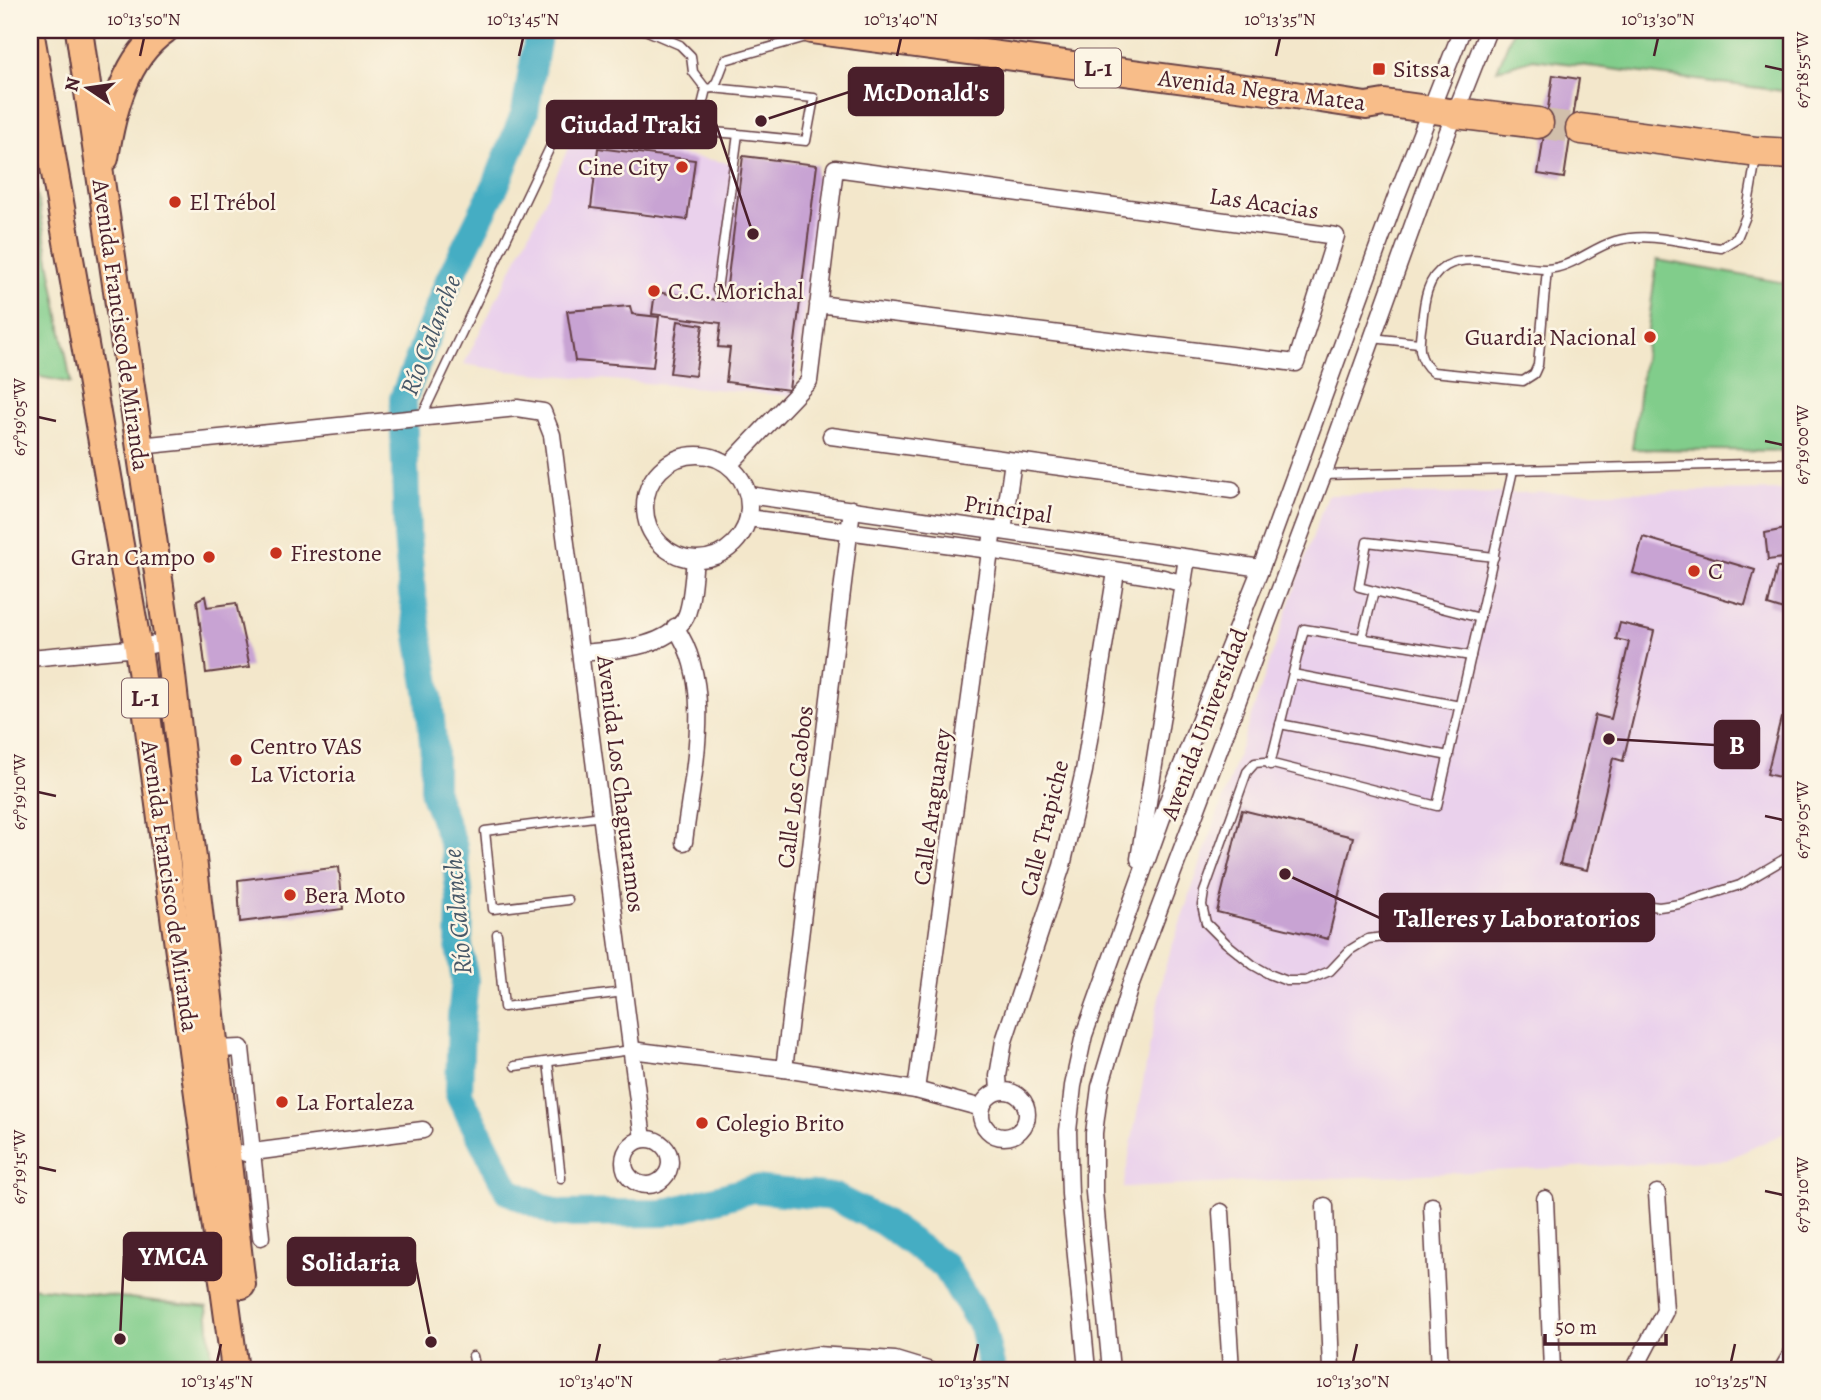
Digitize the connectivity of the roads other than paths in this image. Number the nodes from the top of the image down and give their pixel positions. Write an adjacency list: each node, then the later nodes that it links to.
1 (30, 30): 50 (main road, Avenida Francisco de Miranda / L-1)
2 (79, 30): 17 (main road, Avenida Francisco de Miranda / L-1)
3 (165, 30): 17 (main road)
4 (645, 30): 9 (lane)
5 (934, 30): 10 (main road, Avenida Negra Matea / L-1)
6 (1462, 30): 11 (street)
7 (1488, 30): 11 (street)
8 (818, 31): 9 (lane); 10 (main road, Avenida Negra Matea / L-1)
9 (709, 89): 14 (lane); 15 (lane)
10 (1384, 103): 11 (main road, L-1)
11 (1444, 111): 12 (highway); 21 (street, Avenida Universidad); 30 (street, Avenida Universidad)
12 (1538, 123)
13 (1581, 129): 16 (highway)
14 (696, 130): 15 (lane); 23 (lane)
15 (738, 134): 19 (lane)
16 (1777, 155): 18 (lane)
17 (101, 188): 25 (main road, Avenida Francisco de Miranda / L-1)
18 (1547, 269): 22 (lane); 22 (lane)
19 (717, 290)
20 (818, 304): 20 (street, Las Acacias); 28 (street, Las Acacias)
21 (1372, 338): 22 (lane); 31 (street, Avenida Universidad)
22 (1419, 343)
23 (415, 417): 25 (street); 51 (street, Avenida Los Chaguaramos)
24 (831, 436): 26 (street)
25 (139, 446): 49 (main road, Avenida Francisco de Miranda / L-1)
26 (1013, 461): 32 (street); 37 (street, Calle Araguaney)
27 (1791, 463): 29 (lane)
28 (729, 465): 33 (street); 41 (street)
29 (1513, 470): 31 (lane); 39 (lane)
30 (1295, 474): 31 (street); 42 (street, Avenida Universidad)
31 (1323, 475): 91 (street, Avenida Universidad)
32 (1232, 490)
33 (748, 495): 34 (street, Principal); 35 (street)
34 (852, 509): 36 (street, Calle Los Caobos); 37 (street, Principal)
35 (748, 518): 36 (street, Principal); 41 (street)
36 (850, 530): 38 (street, Principal); 69 (street, Calle Los Caobos)
37 (998, 530): 38 (street, Calle Araguaney); 40 (street, Principal)
38 (990, 550): 43 (street, Principal); 70 (street, Calle Araguaney)
39 (1494, 557): 45 (lane); 46 (lane)
40 (1187, 558): 42 (street, Principal); 44 (street, Avenida Universidad)
41 (695, 560): 47 (street)
42 (1261, 568): 62 (street, Avenida Universidad)
43 (1116, 572): 44 (street, Principal); 71 (street, Calle Trapiche)
44 (1184, 584): 62 (street, Avenida Universidad)
45 (1374, 591): 46 (lane); 48 (lane)
46 (1480, 618): 52 (lane)
47 (675, 627): 51 (street); 60 (street)
48 (1362, 638): 52 (lane); 54 (lane)
49 (168, 641): 50 (street); 75 (main road, Avenida Francisco de Miranda / L-1)
50 (138, 648): 53 (street); 85 (main road, Avenida Francisco de Miranda / L-1)
51 (582, 653): 59 (street, Avenida Los Chaguaramos)
52 (1471, 656): 55 (lane)
53 (30, 658)
54 (1293, 674): 55 (lane); 56 (lane)
55 (1460, 706): 57 (lane)
56 (1280, 724): 57 (lane); 58 (lane)
57 (1449, 756): 58 (lane)
58 (1270, 765): 61 (lane)
59 (602, 816): 63 (lane); 65 (street, Avenida Los Chaguaramos)
60 (684, 842)
61 (1791, 855)
62 (1133, 898): 90 (street, Avenida Universidad)
63 (568, 901)
64 (497, 934): 65 (lane)
65 (624, 992): 66 (street, Avenida Los Chaguaramos)
66 (631, 1050): 67 (lane); 69 (street); 74 (street, Avenida Los Chaguaramos)
67 (548, 1062): 68 (lane); 76 (lane)
68 (515, 1066)
69 (784, 1069): 70 (street)
70 (916, 1090): 72 (street)
71 (999, 1091): 72 (street); 72 (street)
72 (982, 1108)
73 (423, 1130): 75 (street)
74 (643, 1139)
75 (240, 1154): 82 (street); 86 (main road, Avenida Francisco de Miranda / L-1)
76 (561, 1178)
77 (1657, 1193): 96 (street)
78 (1545, 1199): 95 (street)
79 (1325, 1206): 93 (street)
80 (1432, 1206): 94 (street)
81 (1221, 1212): 92 (street)
82 (261, 1237)
83 (1791, 1355): 97 (street)
84 (473, 1356): 87 (lane)
85 (235, 1370)
86 (252, 1370)
87 (476, 1370)
88 (726, 1370): 89 (street)
89 (928, 1370)
90 (1087, 1370)
91 (1111, 1370)
92 (1231, 1370)
93 (1331, 1370)
94 (1440, 1370)
95 (1552, 1370)
96 (1634, 1370)
97 (1782, 1370)

